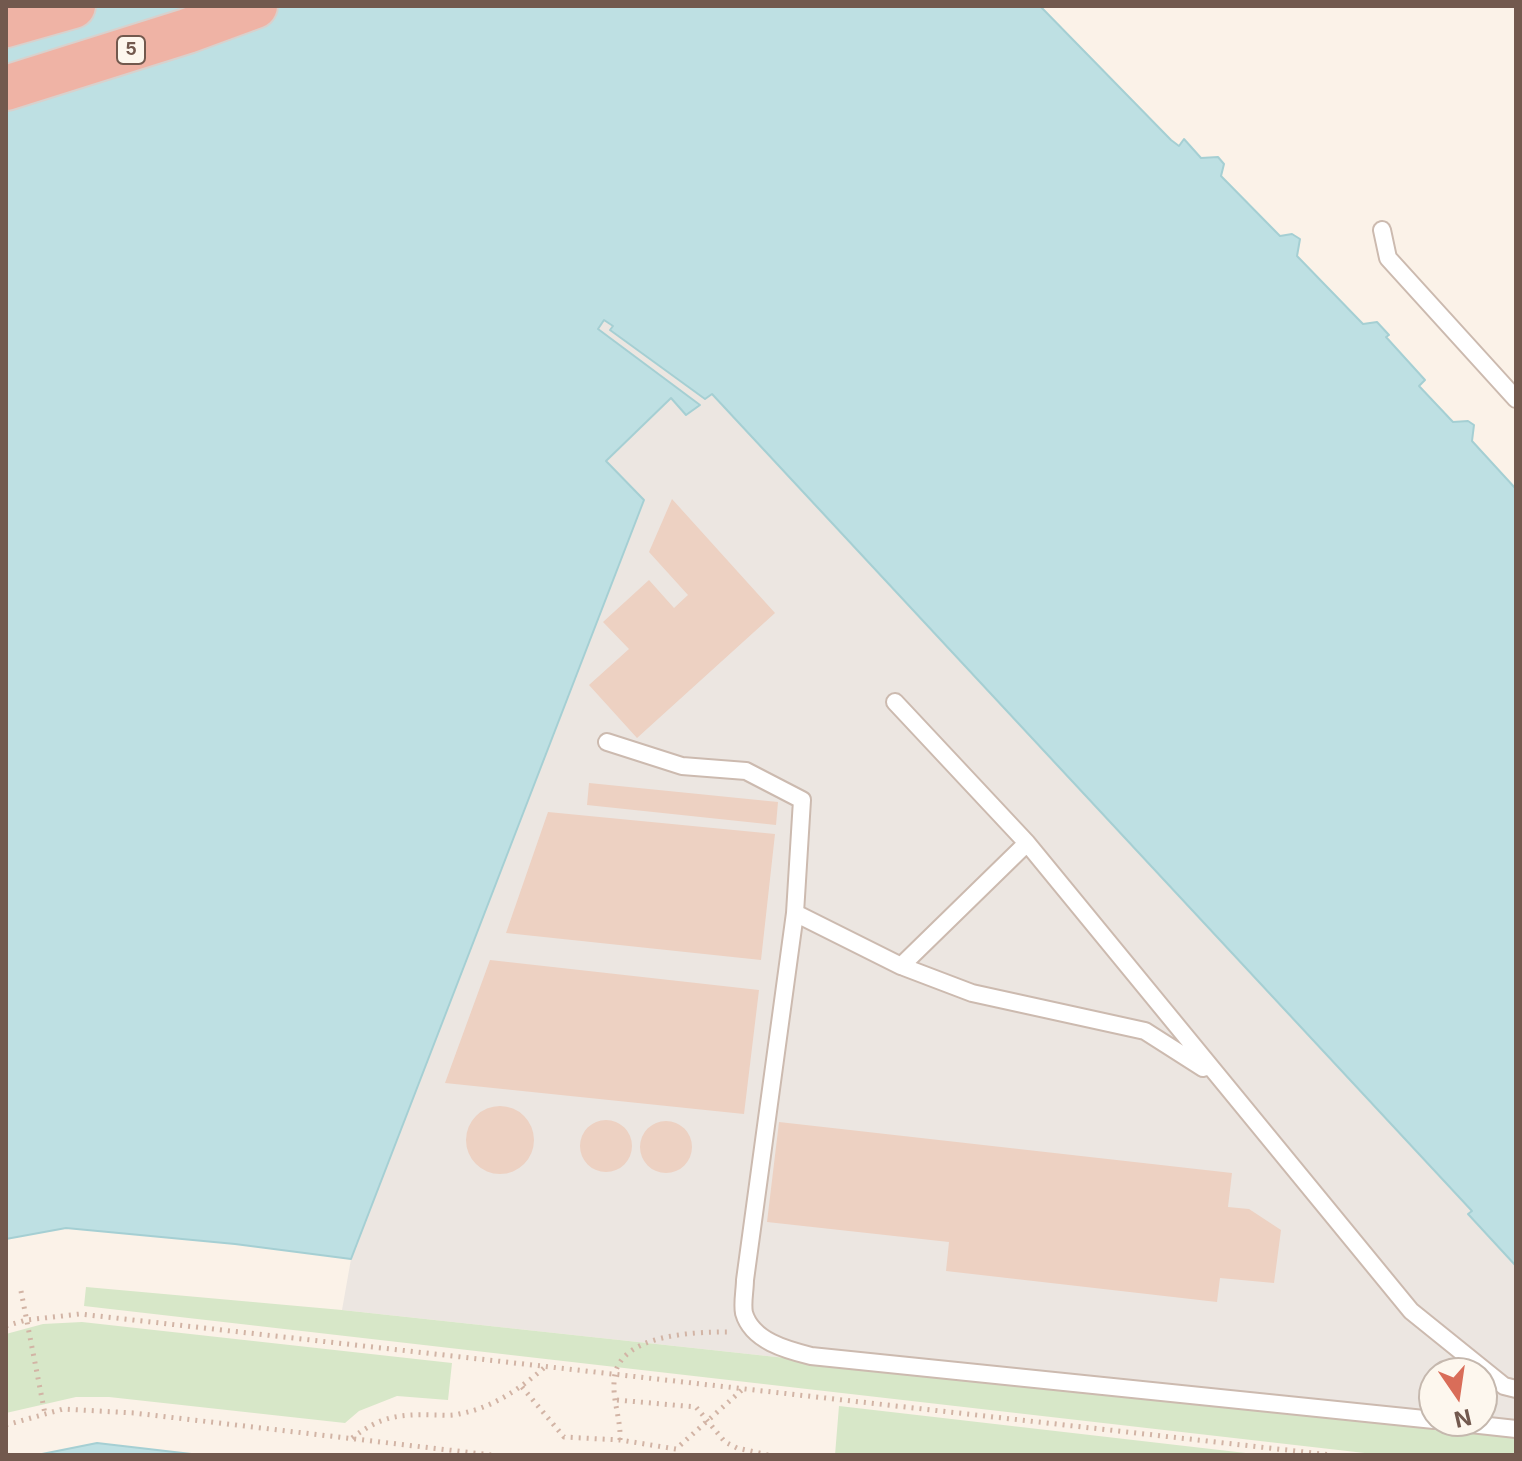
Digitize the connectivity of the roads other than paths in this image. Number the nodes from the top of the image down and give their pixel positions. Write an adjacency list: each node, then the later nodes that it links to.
1 (73, 6): 3 (highway)
2 (255, 6): 4 (highway, 5)
3 (6, 25)
4 (6, 88)
5 (1382, 230): 6 (lane)
6 (1516, 399)
7 (895, 702): 9 (lane)
8 (607, 742): 10 (lane)
9 (1027, 843): 11 (lane); 12 (lane)
10 (795, 913): 11 (lane); 14 (lane)
11 (901, 966): 12 (lane)
12 (1228, 1089): 13 (lane)
13 (1516, 1389)
14 (1418, 1418)

